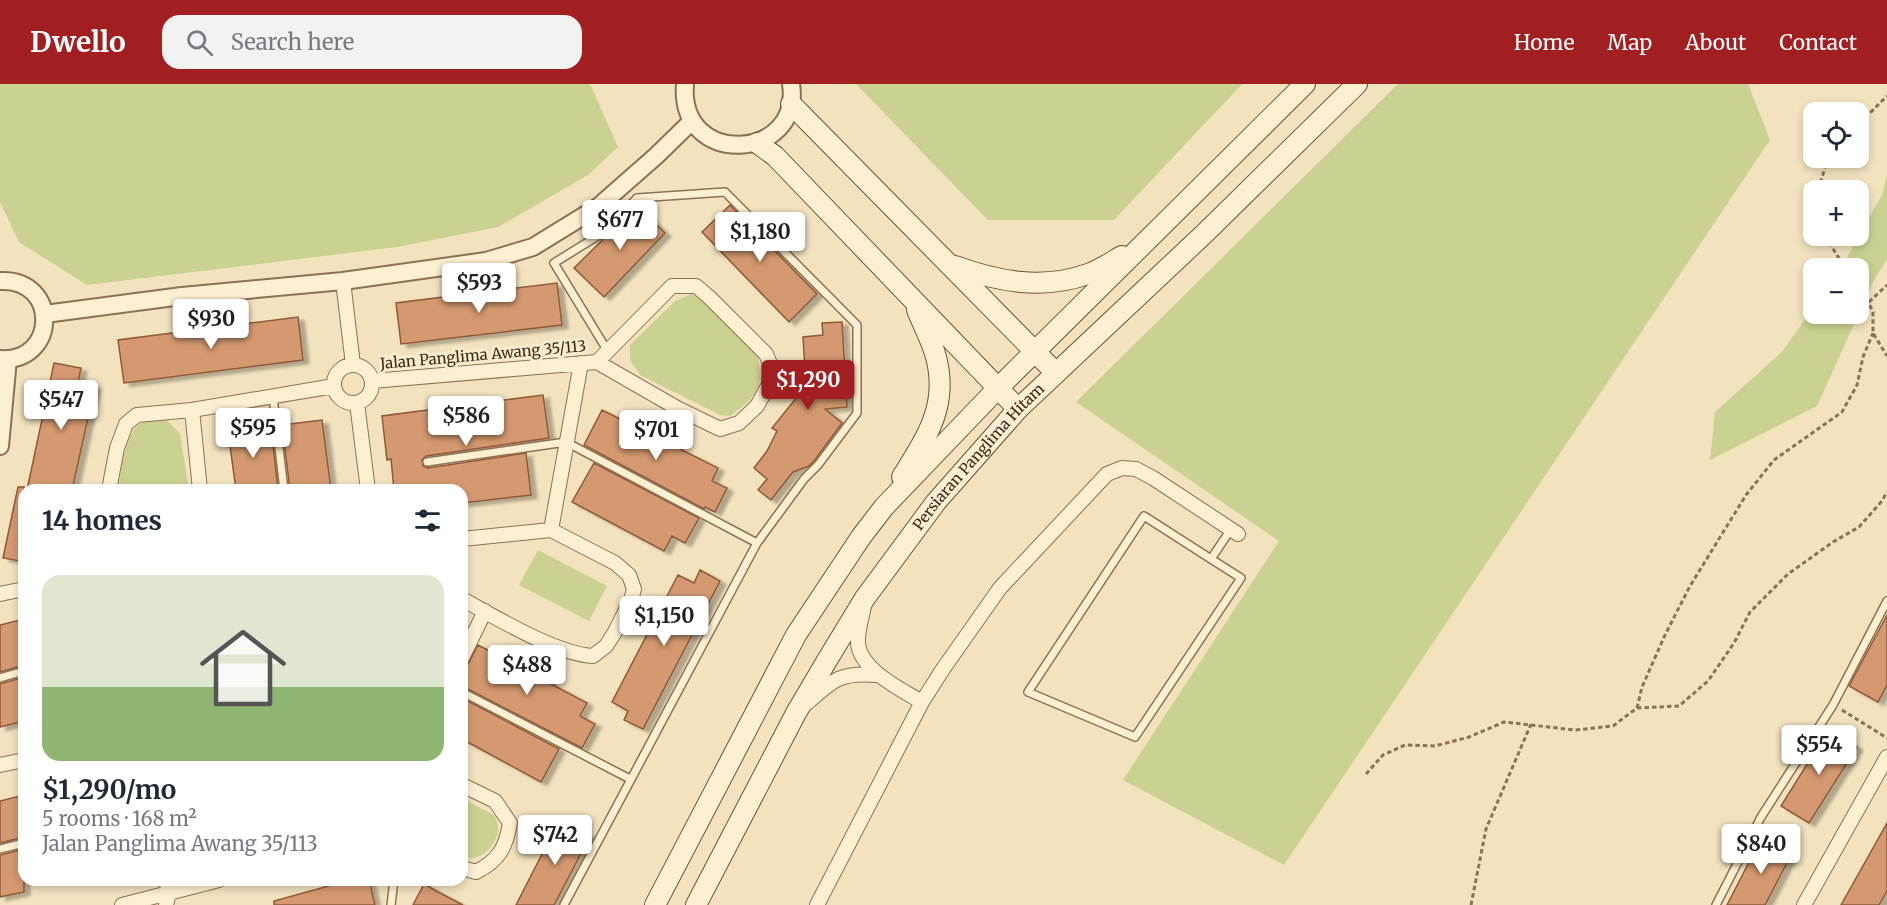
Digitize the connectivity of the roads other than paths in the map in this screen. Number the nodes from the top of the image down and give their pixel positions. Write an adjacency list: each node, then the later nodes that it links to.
1 (685, 84): 6 (street)
2 (791, 84): 5 (street)
3 (1305, 84): 8 (main road)
4 (1357, 84): 20 (main road, Persiaran Panglima Hitam)
5 (791, 104): 7 (street); 9 (main road)
6 (692, 121): 7 (street); 11 (street)
7 (757, 143): 12 (main road)
8 (1141, 246): 9 (main road); 15 (main road)
9 (950, 265): 15 (main road)
10 (0, 281): 13 (street)
11 (343, 281): 13 (street); 19 (street)
12 (912, 299): 23 (main road); 35 (main road)
13 (45, 314): 16 (street)
14 (607, 350): 17 (street, Jalan Panglima Awang 35/113); 17 (street, Jalan Panglima Awang 35/113); 39 (lane)
15 (1035, 352): 20 (main road); 23 (main road)
16 (4, 359): 29 (street)
17 (597, 362): 18 (street, Jalan Panglima Awang 35/113)
18 (581, 363): 21 (street, Jalan Panglima Awang 35/113); 28 (street)
19 (353, 365): 21 (street); 22 (street)
20 (1056, 373): 26 (main road, Persiaran Panglima Hitam)
21 (372, 381): 25 (street)
22 (334, 386): 24 (street); 25 (street)
23 (998, 388): 26 (main road); 35 (main road)
24 (273, 397): 27 (street); 33 (lane)
25 (357, 403): 34 (street)
26 (1018, 409): 43 (main road, Persiaran Panglima Hitam)
27 (192, 410): 31 (street); 32 (street)
28 (566, 442): 30 (lane); 36 (street); 39 (lane)
29 (0, 446)
30 (427, 462)
31 (109, 484)
32 (199, 484)
33 (283, 484)
34 (367, 484)
35 (884, 507): 68 (main road)
36 (550, 530): 38 (street); 46 (street)
37 (1234, 532): 40 (lane); 52 (street)
38 (468, 538)
39 (757, 543): 57 (lane)
40 (1211, 559): 40 (lane)
41 (18, 590): 42 (street)
42 (0, 594)
43 (865, 598): 49 (street); 53 (main road, Persiaran Panglima Hitam)
44 (1887, 601): 71 (lane)
45 (468, 602): 46 (street)
46 (485, 611): 47 (street)
47 (468, 646)
48 (18, 673): 50 (lane)
49 (876, 675): 52 (street); 53 (street)
50 (0, 678)
51 (468, 695): 57 (lane)
52 (922, 702): 70 (street)
53 (796, 713): 69 (main road, Persiaran Panglima Hitam)
54 (1887, 757): 72 (street)
55 (18, 761): 56 (street)
56 (0, 765)
57 (630, 779): 67 (lane)
58 (468, 788): 61 (street)
59 (18, 844): 60 (lane)
60 (0, 849)
61 (468, 870)
62 (195, 886): 64 (street)
63 (393, 886): 66 (lane)
64 (167, 893): 65 (street)
65 (122, 905)
66 (391, 905)
67 (564, 905)
68 (656, 905)
69 (696, 905)
70 (817, 905)
71 (1716, 905)
72 (1804, 905)

